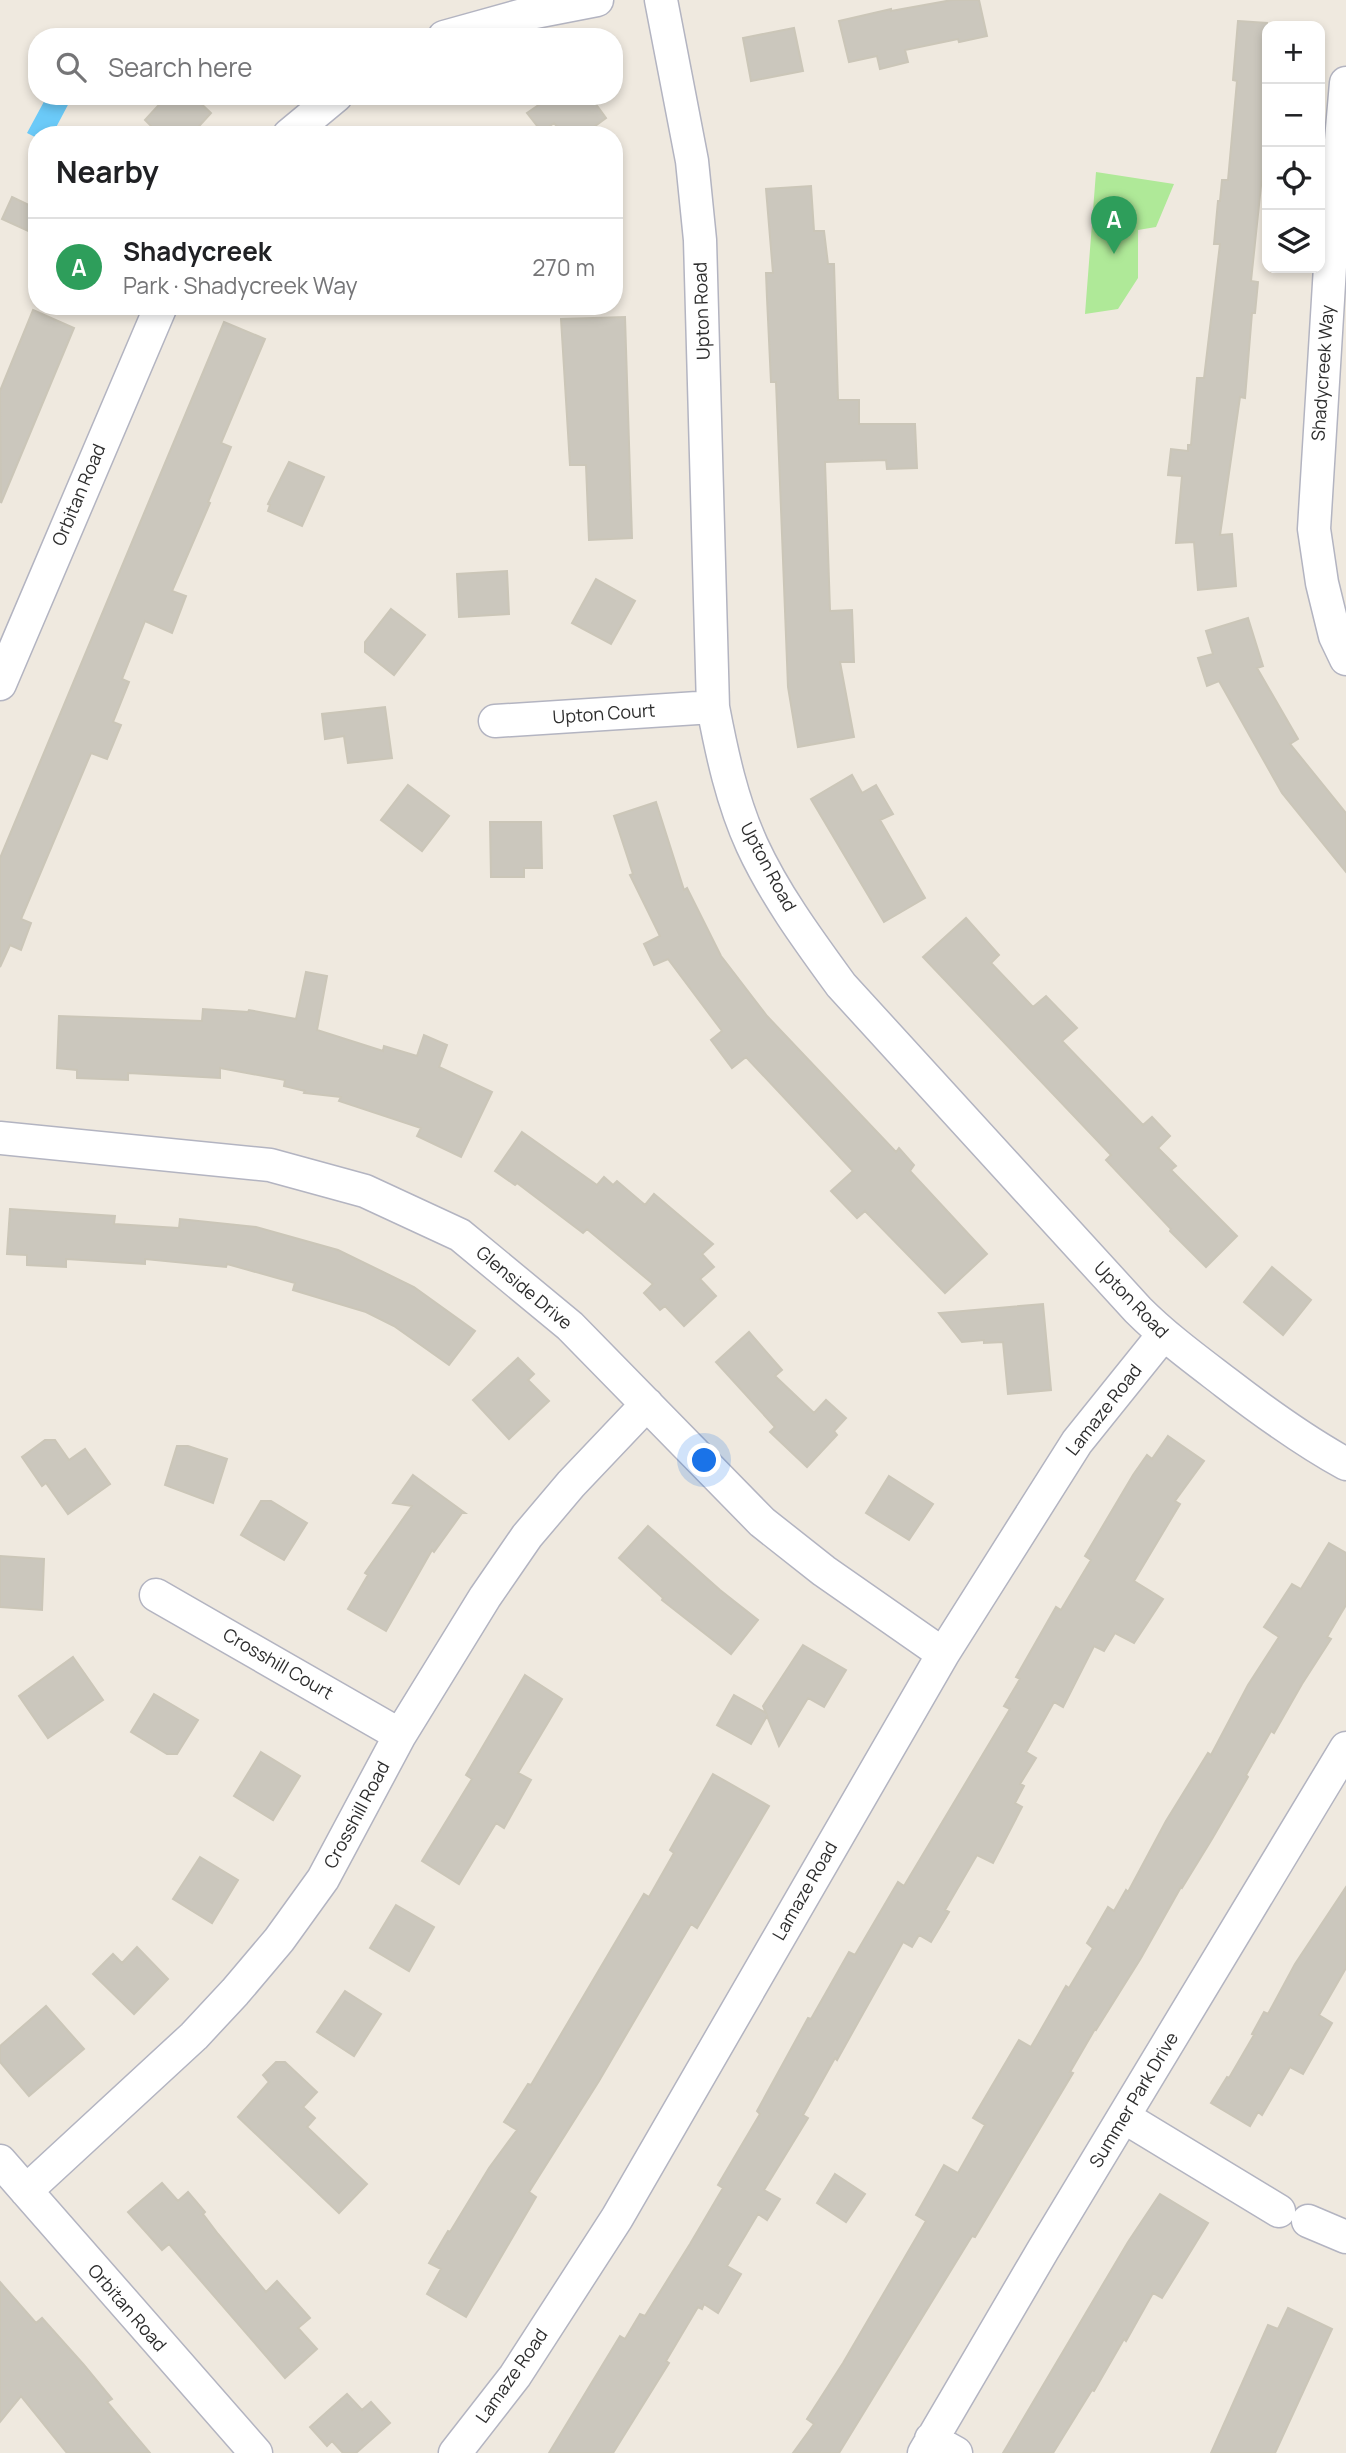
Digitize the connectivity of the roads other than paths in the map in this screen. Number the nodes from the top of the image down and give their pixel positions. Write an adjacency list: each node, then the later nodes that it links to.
1 (597, 0): 3 (street)
2 (661, 0): 10 (street, Upton Road)
3 (476, 28)
4 (1346, 83): 8 (street, Shadycreek Way)
5 (325, 105): 6 (street)
6 (300, 126)
7 (157, 315): 9 (street, Orbitan Road)
8 (1346, 659)
9 (0, 684)
10 (713, 707): 11 (street, Upton Court); 13 (street, Upton Road)
11 (495, 721)
12 (0, 1138): 14 (street, Glenside Drive)
13 (1163, 1335): 15 (street, Upton Road); 17 (street, Lamaze Road)
14 (647, 1404): 17 (street, Glenside Drive); 18 (street, Crosshill Road)
15 (1346, 1464)
16 (156, 1595): 18 (street, Crosshill Court)
17 (943, 1654): 26 (street, Lamaze Road)
18 (400, 1735): 22 (street, Crosshill Road)
19 (1343, 1760): 20 (street, Summer Park Drive)
20 (1124, 2117): 23 (street); 24 (street, Summer Park Drive)
21 (0, 2161): 22 (street, Orbitan Road)
22 (26, 2191): 25 (street, Orbitan Road)
23 (1346, 2237)
24 (937, 2448)
25 (256, 2453)
26 (455, 2453)

